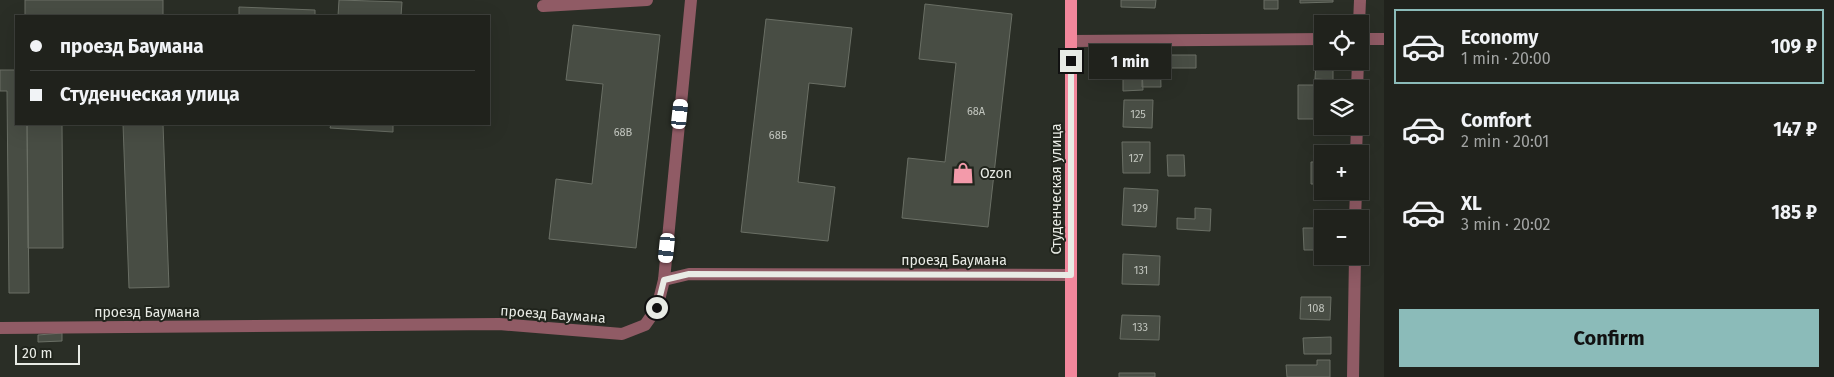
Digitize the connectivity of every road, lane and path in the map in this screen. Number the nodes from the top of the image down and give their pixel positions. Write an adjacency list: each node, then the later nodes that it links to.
1 (647, 0): 5 (street)
2 (691, 0): 13 (street)
3 (1071, 0): 10 (main road, Студенческая улица)
4 (1360, 0): 6 (street)
5 (543, 6)
6 (1359, 15)
7 (1384, 38): 9 (street)
8 (1314, 39): 10 (street)
9 (1369, 39)
10 (1071, 41): 12 (main road, Студенческая улица)
11 (1355, 265): 16 (street)
12 (1071, 275): 13 (street, проезд Баумана); 15 (main road, Студенческая улица)
13 (664, 280): 14 (street, проезд Баумана)
14 (0, 328)
15 (1071, 377)
16 (1353, 377)

